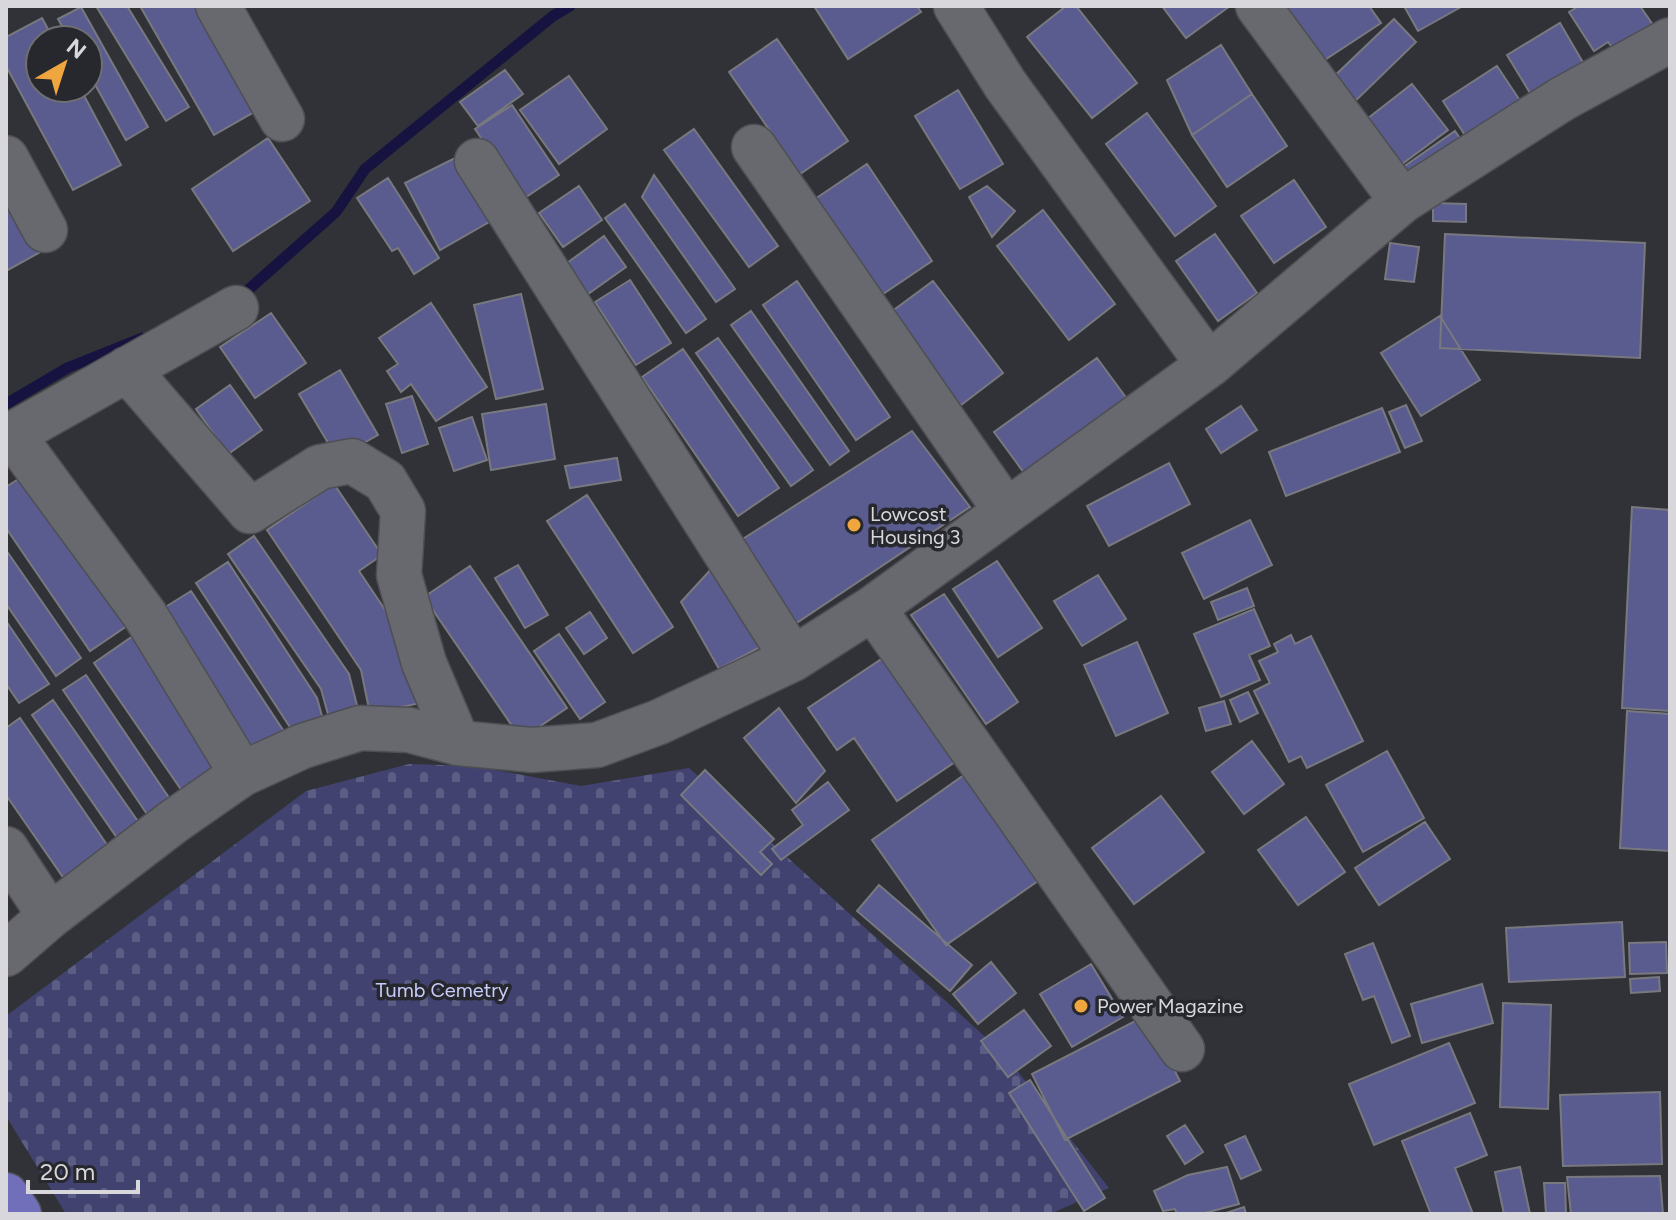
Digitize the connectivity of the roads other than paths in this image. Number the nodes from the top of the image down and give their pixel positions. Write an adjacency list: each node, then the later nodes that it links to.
1 (218, 6): 5 (street)
2 (956, 6): 12 (street)
3 (1258, 6): 9 (street)
4 (1670, 40): 9 (street)
5 (282, 119)
6 (754, 147): 15 (street)
7 (6, 158): 10 (street)
8 (477, 161): 17 (street)
9 (1402, 201): 12 (street)
10 (45, 230)
11 (236, 308): 13 (street)
12 (1209, 365): 15 (street)
13 (127, 369): 14 (street); 18 (street)
14 (9, 436): 19 (street)
15 (1006, 511): 16 (street)
16 (873, 608): 17 (street); 23 (street)
17 (793, 659): 18 (street)
18 (458, 743): 19 (street)
19 (242, 774): 21 (street)
20 (6, 849): 21 (street)
21 (50, 916): 22 (street)
22 (6, 954)
23 (1182, 1049)
24 (6, 1195): 25 (main road)
25 (19, 1214)

